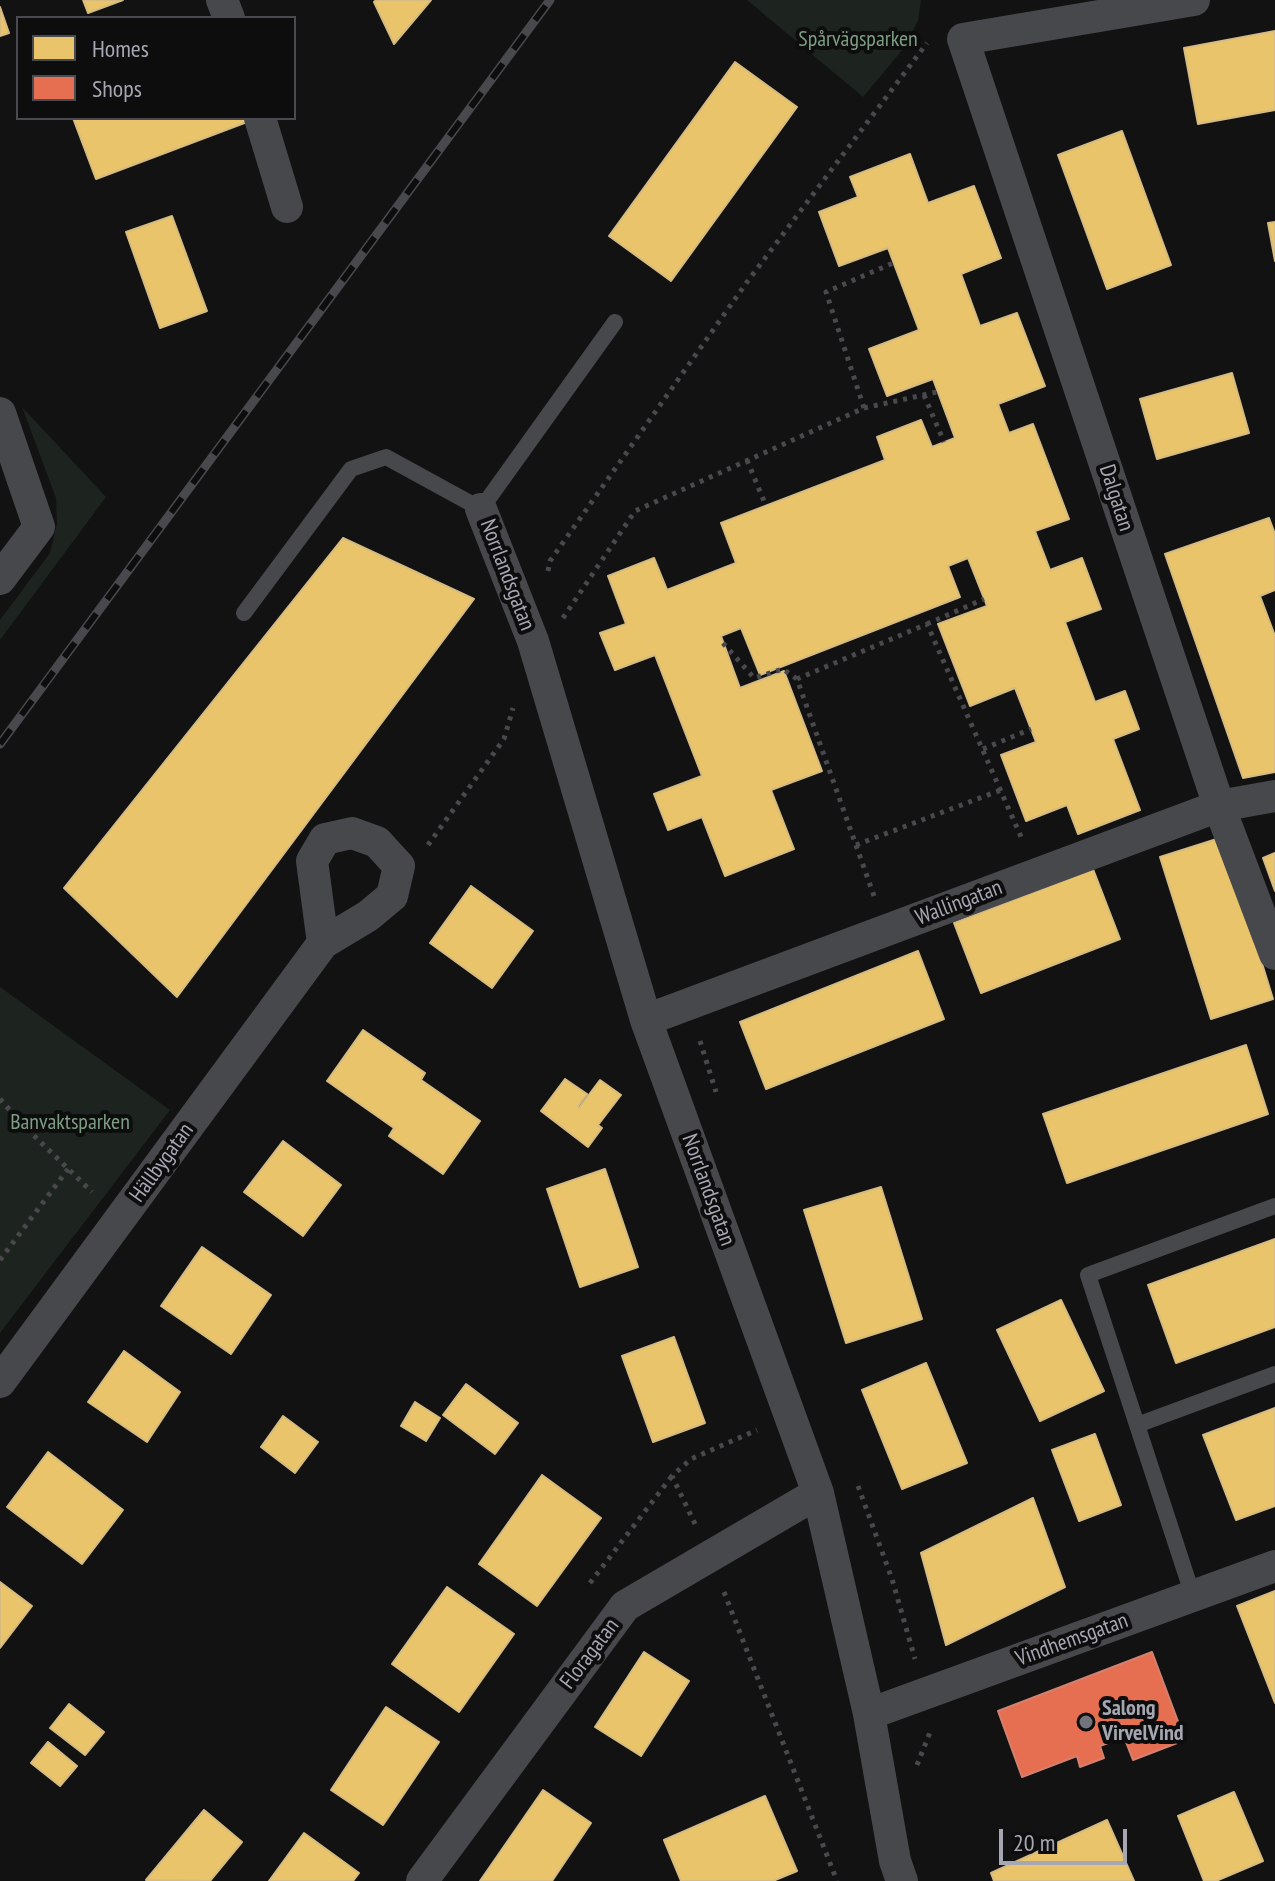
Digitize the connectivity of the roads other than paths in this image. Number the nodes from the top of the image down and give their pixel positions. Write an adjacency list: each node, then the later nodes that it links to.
1 (1194, 0): 10 (street, Dalgatan)
2 (261, 120): 3 (street)
3 (287, 207)
4 (615, 322): 6 (lane)
5 (0, 413): 7 (street)
6 (481, 509): 8 (lane); 13 (street, Norrlandsgatan)
7 (0, 579)
8 (244, 613)
9 (1275, 796): 10 (street, Wallingatan)
10 (1219, 806): 12 (street, Dalgatan); 13 (street, Wallingatan)
11 (323, 943): 16 (street, Hällbygatan)
12 (1275, 954)
13 (646, 1020): 18 (street, Norrlandsgatan)
14 (1275, 1206): 17 (lane)
15 (1275, 1374): 17 (lane)
16 (0, 1382)
17 (1137, 1425): 20 (lane)
18 (818, 1493): 21 (street, Norrlandsgatan); 22 (street, Floragatan)
19 (1275, 1566): 20 (street, Vindhemsgatan)
20 (1193, 1596): 21 (street, Vindhemsgatan)
21 (869, 1714): 23 (street, Norrlandsgatan)
22 (422, 1881)
23 (902, 1881)

